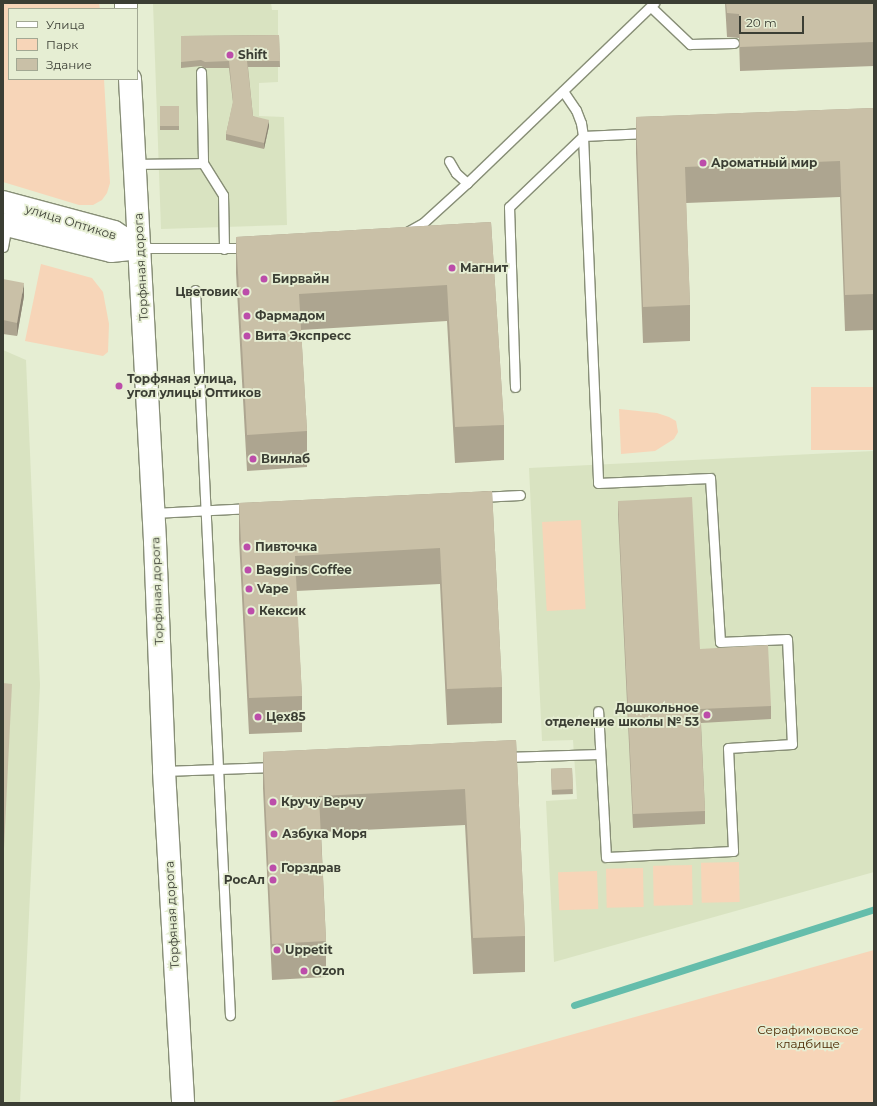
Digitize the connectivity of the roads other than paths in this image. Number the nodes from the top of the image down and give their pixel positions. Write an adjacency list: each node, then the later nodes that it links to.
1 (653, 5): 2 (lane); 5 (lane)
2 (734, 42)
3 (201, 72): 9 (lane)
4 (130, 80): 10 (main road, Торфяная дорога)
5 (563, 91): 7 (lane); 11 (lane)
6 (653, 133): 7 (lane)
7 (583, 136): 20 (lane); 27 (lane)
8 (449, 161): 11 (lane)
9 (204, 163): 10 (lane); 18 (lane)
10 (135, 164): 16 (main road, Торфяная дорога)
11 (467, 183): 14 (lane)
12 (3, 202): 16 (main road, улица Оптиков)
13 (5, 224): 15 (lane); 16 (main road, улица Оптиков)
14 (398, 237)
15 (3, 247)
16 (140, 248): 18 (lane); 25 (main road, Торфяная дорога)
17 (255, 248): 18 (lane)
18 (224, 249)
19 (195, 290): 24 (lane)
20 (515, 387)
21 (520, 495): 22 (lane)
22 (473, 497)
23 (260, 508): 24 (lane)
24 (206, 511): 25 (lane); 30 (lane)
25 (154, 513): 31 (main road, Торфяная дорога)
26 (598, 711): 27 (lane)
27 (600, 754): 28 (lane)
28 (495, 758)
29 (286, 766): 30 (lane)
30 (219, 769): 31 (lane); 32 (lane)
31 (164, 771): 33 (main road, Торфяная дорога)
32 (230, 1015)
33 (183, 1103)

